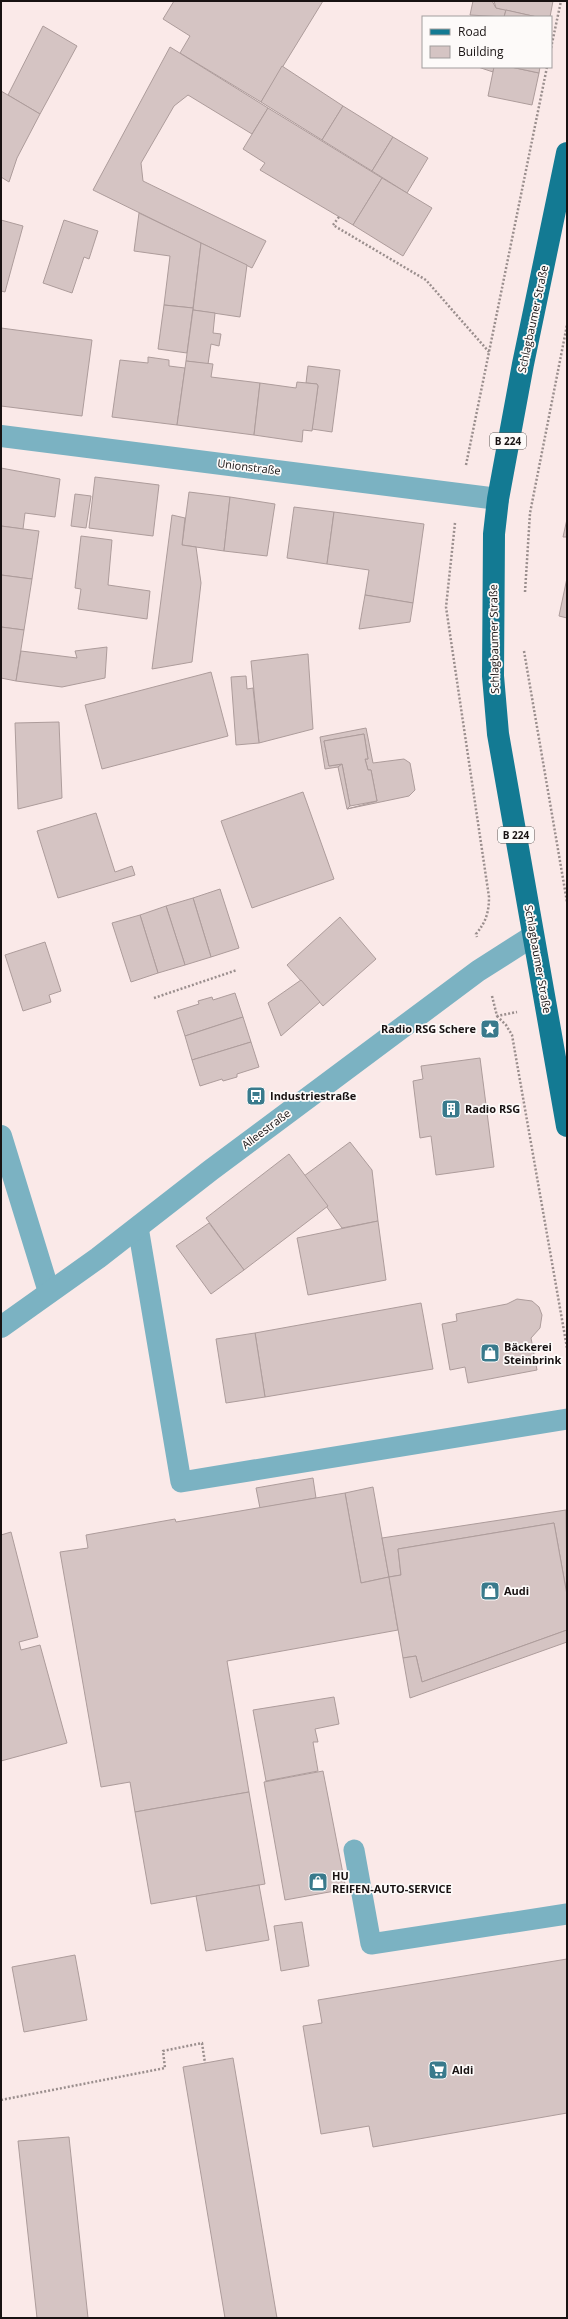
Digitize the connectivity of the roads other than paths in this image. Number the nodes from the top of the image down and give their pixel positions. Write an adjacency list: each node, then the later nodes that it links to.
1 (567, 153): 3 (main road, Schlagbaumer Straße / B 224)
2 (1, 436): 3 (street, Unionstraße)
3 (498, 499): 4 (main road, Schlagbaumer Straße / B 224)
4 (533, 936): 5 (main road, Schlagbaumer Straße / B 224); 7 (street, Alleestraße)
5 (567, 1126)
6 (1, 1136): 8 (street)
7 (138, 1227): 8 (street, Alleestraße); 10 (lane)
8 (49, 1292): 9 (street, Alleestraße)
9 (1, 1327)
10 (567, 1420)
11 (354, 1850): 12 (lane)
12 (567, 1914)

